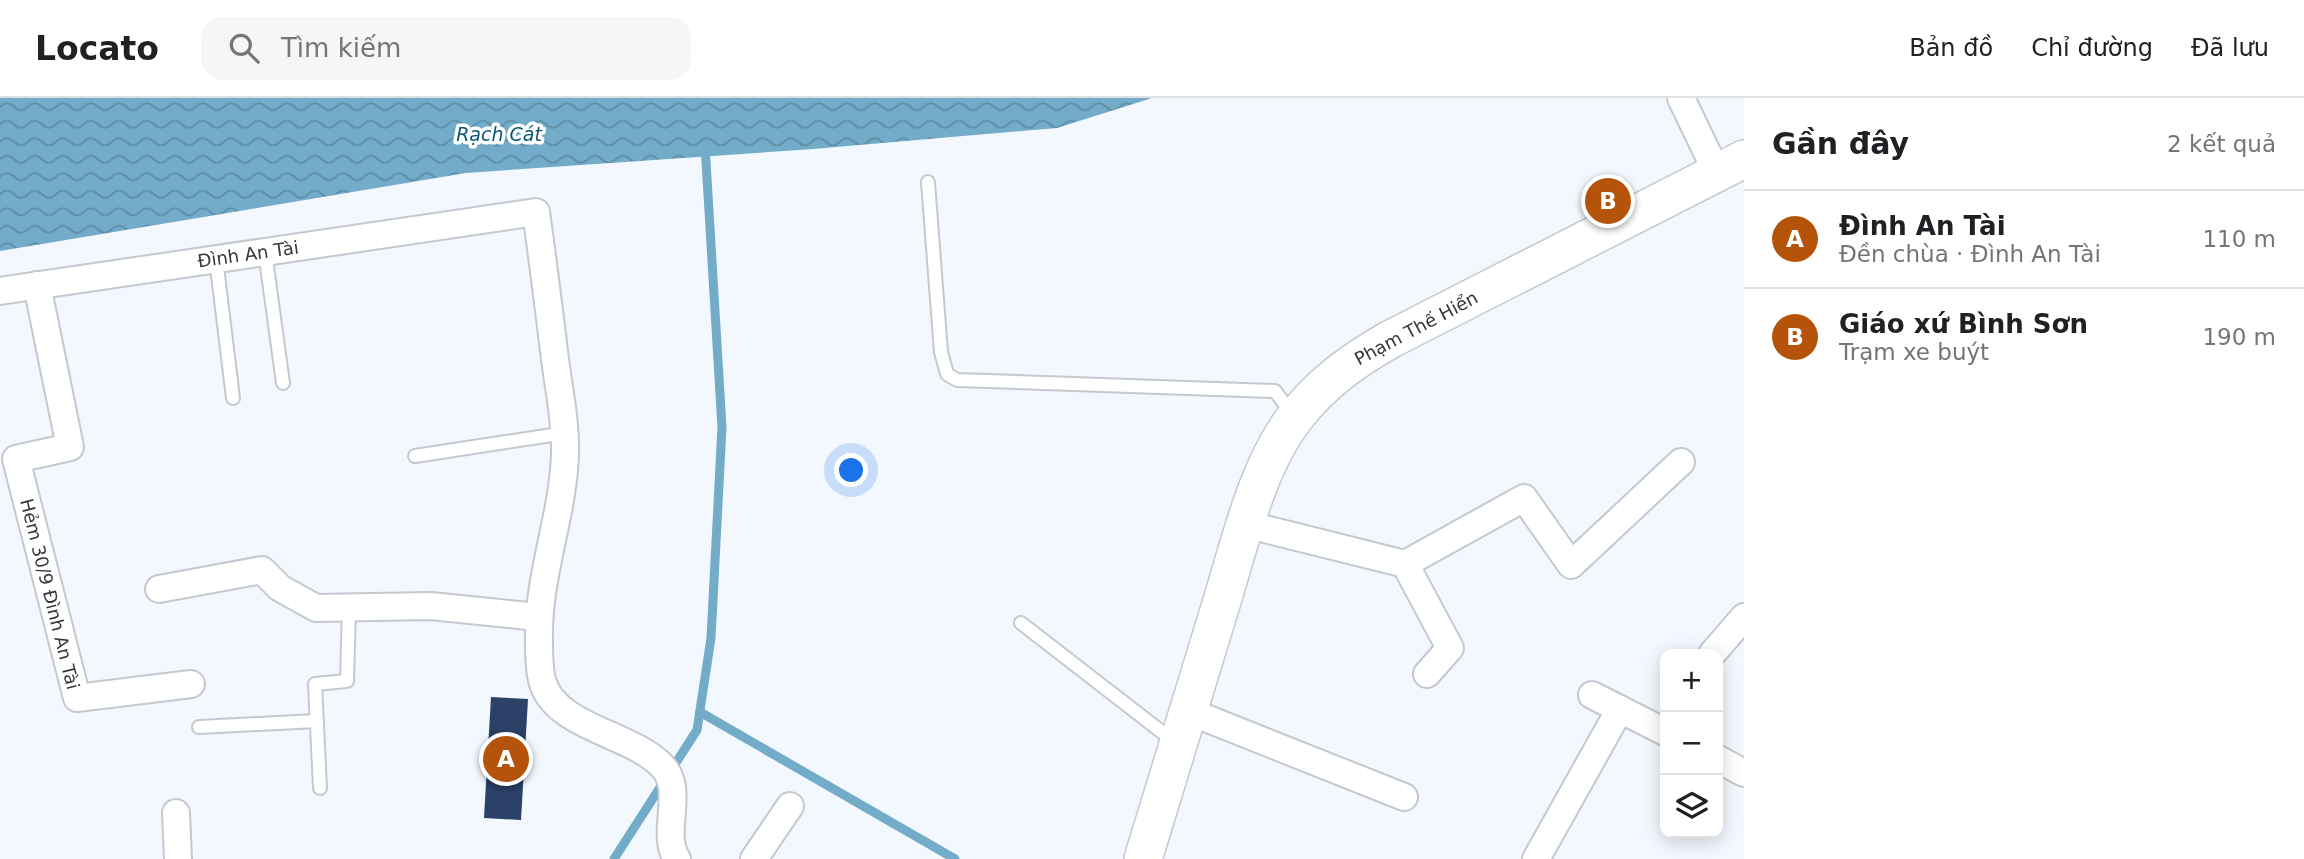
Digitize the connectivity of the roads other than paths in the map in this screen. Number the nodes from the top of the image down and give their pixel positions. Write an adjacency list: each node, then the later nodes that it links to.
1 (1681, 98): 2 (street)
2 (1731, 166): 10 (main road, Phạm Thế Hiển)
3 (928, 182): 10 (lane)
4 (265, 252): 5 (street, Đình An Tài); 8 (lane); 11 (street, Đình An Tài)
5 (216, 259): 6 (street, Đình An Tài); 9 (lane)
6 (37, 285): 7 (street, Đình An Tài); 23 (street, Hẻm 30/9 Đình An Tài)
7 (0, 291)
8 (283, 383)
9 (233, 398)
10 (1295, 417): 14 (main road, Phạm Thế Hiển)
11 (565, 433): 12 (lane); 18 (street, Đình An Tài)
12 (415, 456)
13 (1681, 462): 15 (street)
14 (1245, 524): 15 (street); 29 (main road, Phạm Thế Hiển)
15 (1405, 564): 22 (street)
16 (159, 589): 17 (street)
17 (349, 607): 18 (street); 26 (lane)
18 (538, 617): 36 (street, Đình An Tài)
19 (1744, 617): 21 (street)
20 (1021, 623): 29 (lane)
21 (1716, 649)
22 (1427, 674)
23 (191, 684)
24 (1592, 695): 25 (street)
25 (1620, 709): 27 (street); 40 (street)
26 (316, 721): 28 (lane); 32 (lane)
27 (1660, 723)
28 (199, 727)
29 (1183, 728): 33 (street); 39 (main road, Phạm Thế Hiển)
30 (1723, 762): 31 (street)
31 (1744, 773)
32 (320, 788)
33 (1404, 797)
34 (790, 806): 38 (street)
35 (176, 813): 37 (street)
36 (675, 857)
37 (178, 859)
38 (754, 859)
39 (1143, 859)
40 (1536, 859)

